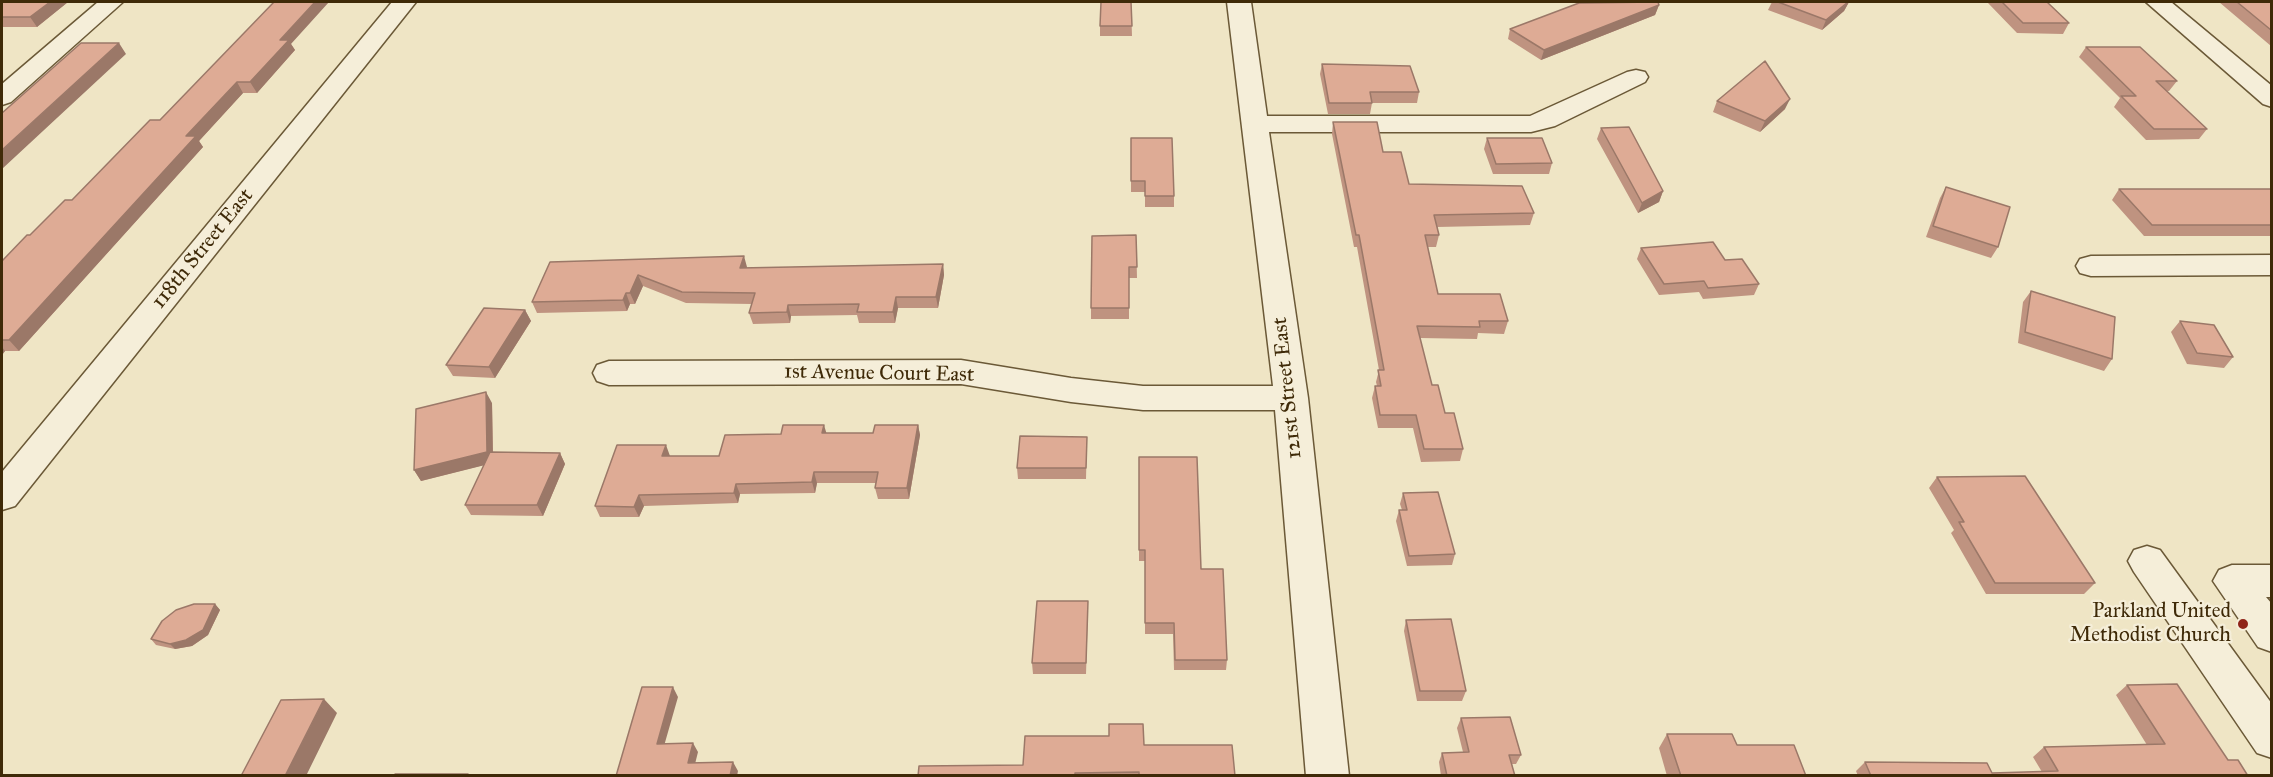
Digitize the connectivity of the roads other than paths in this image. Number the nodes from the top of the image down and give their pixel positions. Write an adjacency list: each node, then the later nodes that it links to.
1 (111, 2): 6 (street)
2 (404, 2): 13 (street, 118th Street East)
3 (1239, 2): 8 (street, 121st Street East)
4 (2158, 2): 7 (street)
5 (1636, 78): 8 (street)
6 (2, 97)
7 (2271, 99)
8 (1256, 124): 12 (street, 121st Street East)
9 (2271, 265): 10 (street)
10 (2091, 266)
11 (609, 373): 12 (street, 1st Avenue Court East)
12 (1291, 398): 18 (street, 121st Street East)
13 (2, 496)
14 (2147, 561): 17 (street)
15 (2271, 581): 16 (street)
16 (2271, 635)
17 (2271, 739)
18 (1328, 776)

